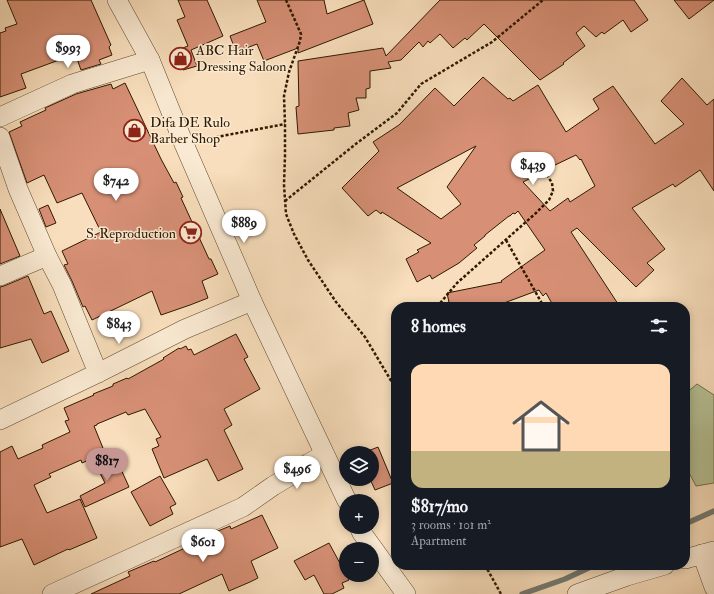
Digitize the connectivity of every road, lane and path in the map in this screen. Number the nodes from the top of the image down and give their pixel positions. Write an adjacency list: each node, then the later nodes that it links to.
1 (117, 0): 4 (street)
2 (286, 0): 6 (path)
3 (543, 0): 10 (path)
4 (150, 60): 5 (street); 8 (street)
5 (0, 117)
6 (285, 124): 8 (path); 10 (path)
7 (0, 137): 12 (street)
8 (184, 144): 14 (street)
9 (533, 152): 11 (path)
10 (285, 201): 18 (path)
11 (506, 240): 15 (path); 16 (path)
12 (47, 256): 13 (street); 17 (street)
13 (0, 276)
14 (252, 301): 17 (street); 20 (street)
15 (441, 302)
16 (541, 302)
17 (98, 373): 19 (street)
18 (391, 381)
19 (0, 420)
20 (324, 455): 21 (street); 27 (street)
21 (343, 494)
22 (363, 534): 28 (street)
23 (700, 555): 26 (street)
24 (488, 570): 29 (path)
25 (648, 570): 30 (street)
26 (714, 587)
27 (52, 594)
28 (406, 594)
29 (501, 594)
30 (576, 594)

